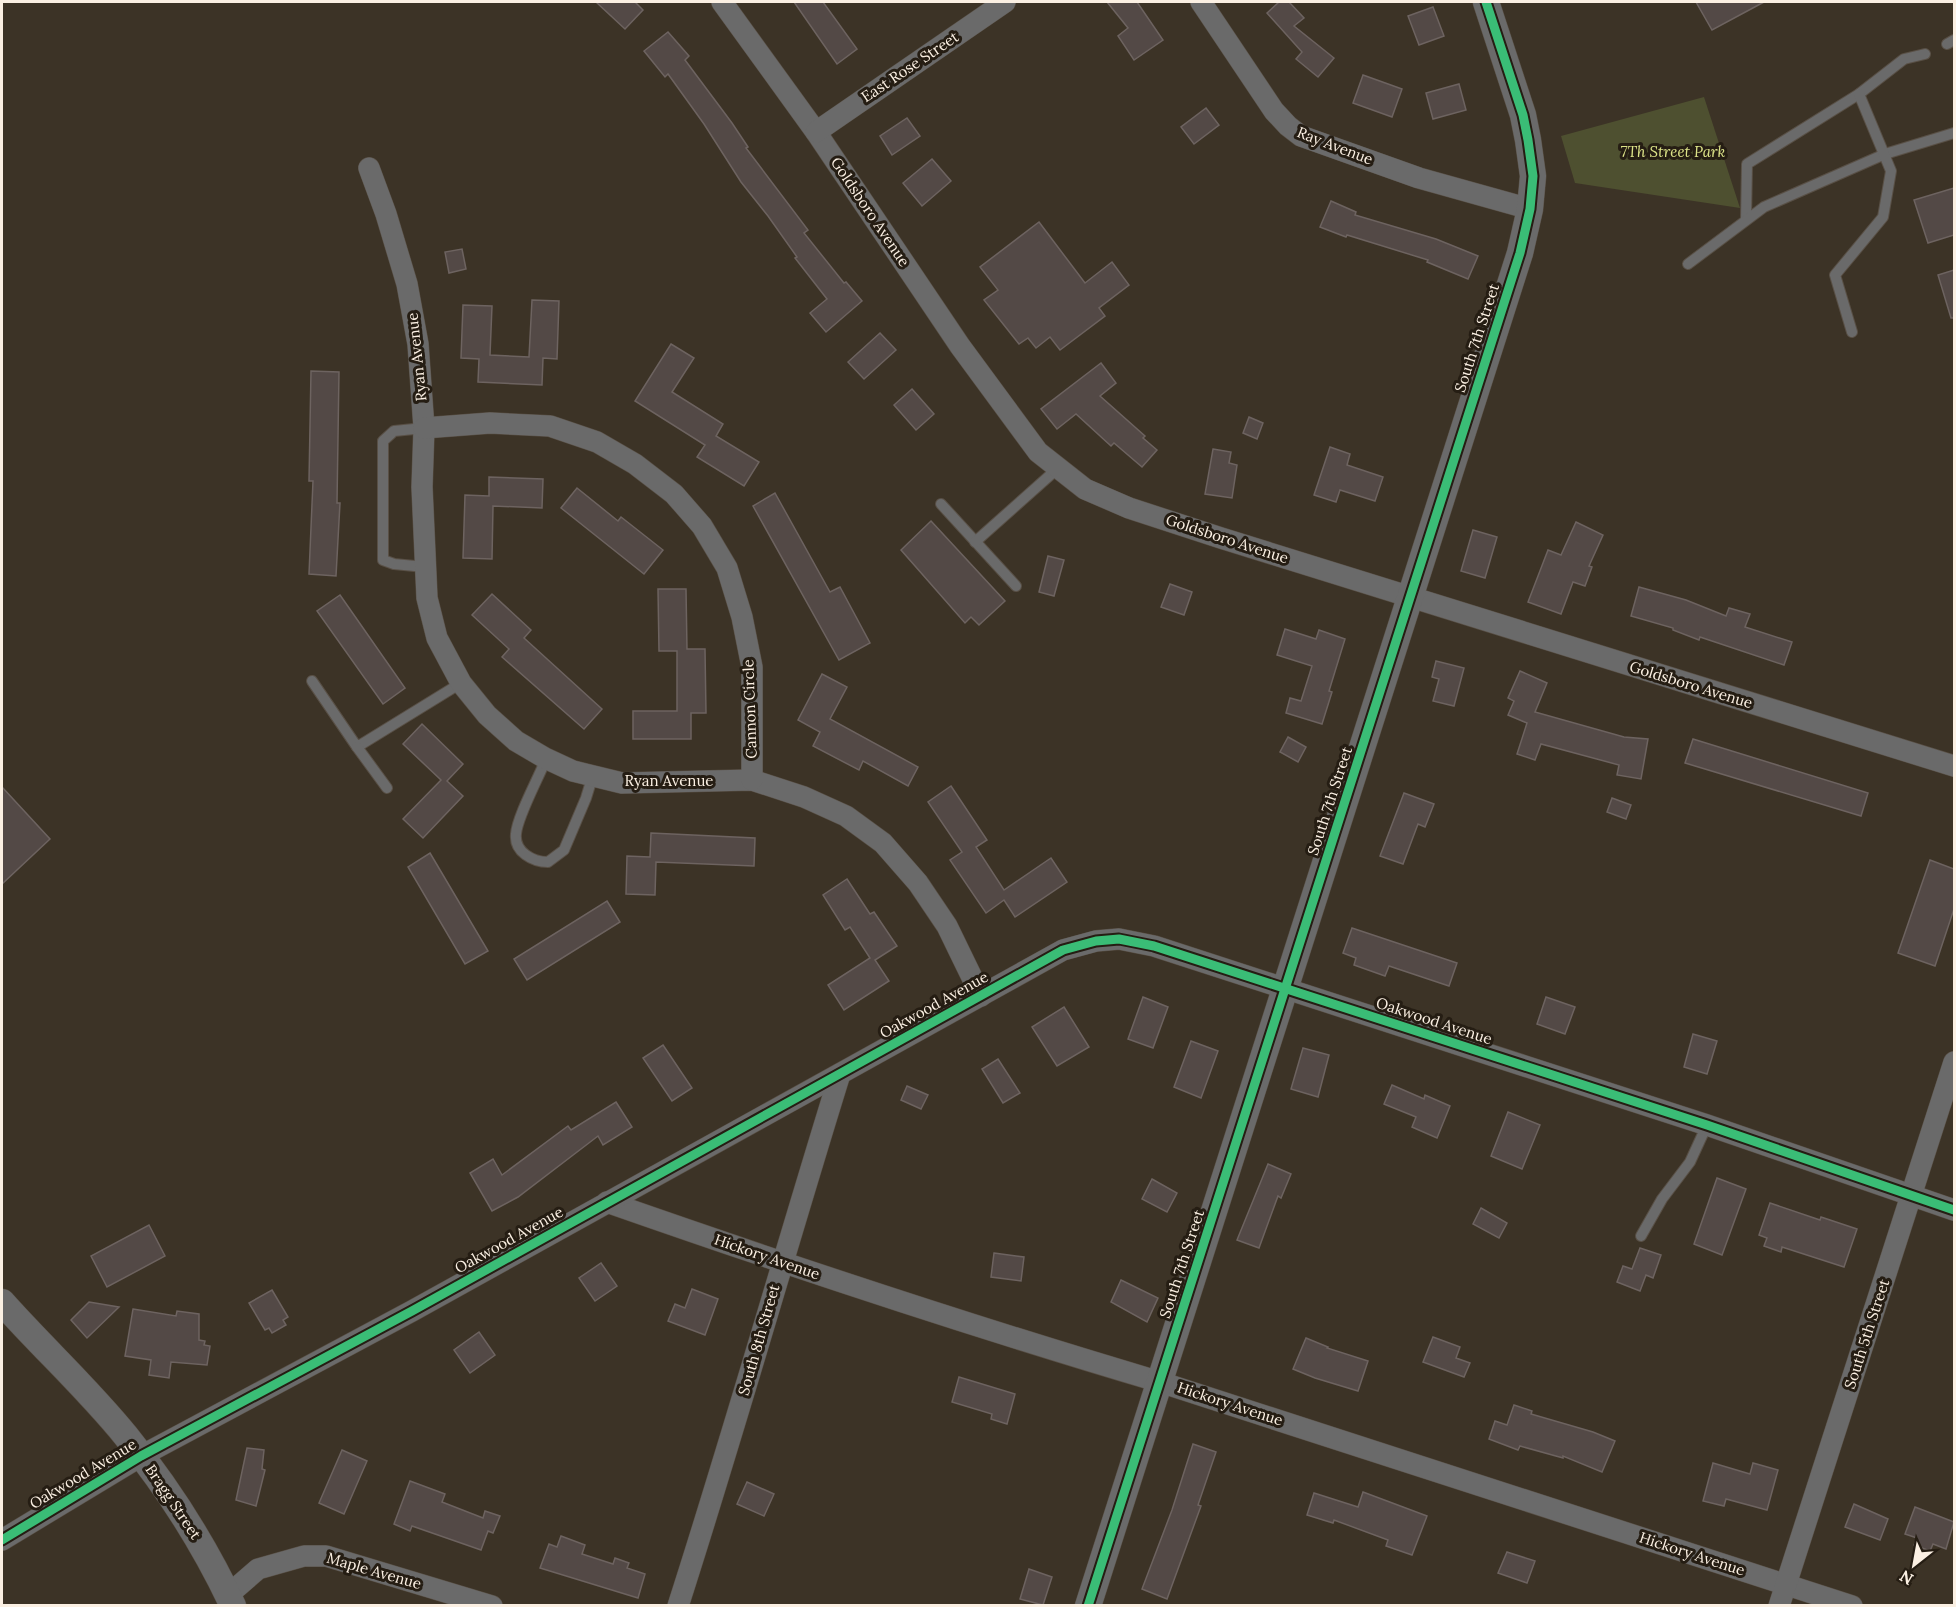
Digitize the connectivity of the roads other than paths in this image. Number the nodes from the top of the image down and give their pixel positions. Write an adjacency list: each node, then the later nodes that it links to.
1 (722, 2): 7 (street, Goldsboro Avenue)
2 (1005, 2): 7 (street, East Rose Street)
3 (1201, 2): 11 (street, Ray Avenue)
4 (1486, 2): 11 (street, South 7th Street)
5 (1924, 54): 6 (lane)
6 (1859, 94): 9 (lane); 12 (lane)
7 (816, 132): 16 (street, Goldsboro Avenue)
8 (1954, 133): 9 (lane)
9 (1886, 154): 12 (lane); 14 (lane)
10 (369, 168): 15 (street, Ryan Avenue)
11 (1530, 209): 21 (street, South 7th Street)
12 (1746, 220): 13 (lane)
13 (1688, 264)
14 (1852, 332)
15 (424, 428): 19 (street, Ryan Avenue); 19 (lane); 28 (street, Cannon Circle)
16 (1057, 469): 18 (lane); 21 (street, Goldsboro Avenue)
17 (941, 504): 18 (lane)
18 (975, 542): 20 (lane)
19 (426, 567): 23 (street, Ryan Avenue)
20 (1016, 586)
21 (1410, 597): 26 (street, Goldsboro Avenue); 30 (street, South 7th Street)
22 (312, 681): 24 (lane)
23 (461, 683): 24 (lane); 25 (street, Ryan Avenue)
24 (357, 747): 29 (lane)
25 (546, 759): 27 (street, Ryan Avenue); 27 (lane)
26 (1954, 766)
27 (593, 775): 28 (street, Ryan Avenue)
28 (752, 780): 31 (street, Ryan Avenue)
29 (387, 788)
30 (1285, 989): 31 (street, Oakwood Avenue); 34 (street, Oakwood Avenue); 41 (street, South 7th Street)
31 (981, 996): 33 (street, Oakwood Avenue)
32 (1954, 1062): 35 (street, South 5th Street)
33 (840, 1074): 36 (street, Oakwood Avenue); 39 (street, South 8th Street)
34 (1707, 1125): 35 (street, Oakwood Avenue); 38 (lane)
35 (1911, 1196): 37 (street, Oakwood Avenue); 44 (street, South 5th Street)
36 (608, 1202): 39 (street, Hickory Avenue); 42 (street, Oakwood Avenue)
37 (1954, 1210)
38 (1641, 1236)
39 (781, 1263): 41 (street, Hickory Avenue); 47 (street, South 8th Street)
40 (2, 1302): 42 (street, Bragg Street)
41 (1160, 1382): 44 (street, Hickory Avenue); 48 (street, South 7th Street)
42 (141, 1456): 43 (street, Oakwood Avenue); 45 (street, Bragg Street)
43 (2, 1540)
44 (1786, 1584): 49 (street, South 5th Street); 50 (street, Hickory Avenue)
45 (230, 1600): 46 (street, Maple Avenue)
46 (492, 1605)
47 (678, 1605)
48 (1088, 1605)
49 (1779, 1605)
50 (1852, 1605)

